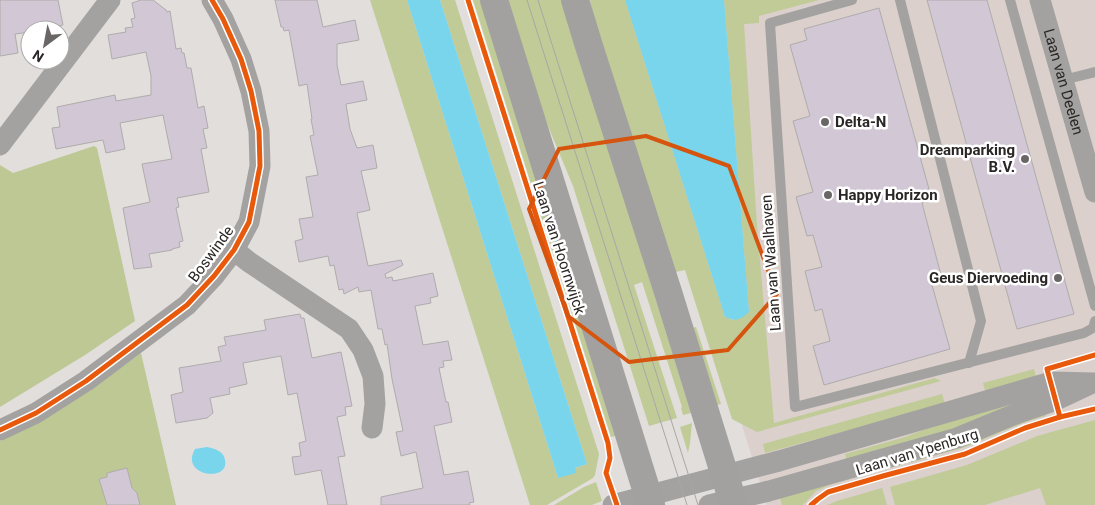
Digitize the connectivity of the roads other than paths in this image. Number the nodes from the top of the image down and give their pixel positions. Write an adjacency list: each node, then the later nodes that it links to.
1 (110, 0): 11 (street)
2 (212, 0): 13 (street, Boswinde)
3 (494, 0): 21 (main road, Laan van Hoornwijck)
4 (575, 0): 20 (main road)
5 (852, 0): 16 (lane, Laan van Waalhaven)
6 (900, 0): 16 (lane)
7 (1010, 0): 14 (lane)
8 (1040, 0): 10 (street, Laan van Deelen)
9 (1095, 72): 10 (lane)
10 (1063, 80): 12 (street, Laan van Deelen)
11 (0, 145)
12 (1095, 192)
13 (234, 250): 18 (street, Boswinde); 19 (street, Boswinde)
14 (1095, 306)
15 (1095, 321): 16 (lane, Laan van Waalhaven)
16 (969, 363)
17 (1094, 383): 20 (street, Laan van Ypenburg)
18 (372, 428)
19 (0, 430)
20 (725, 496): 21 (street, Laan van Ypenburg)
21 (650, 500): 22 (street, Laan van Ypenburg)
22 (613, 505)

